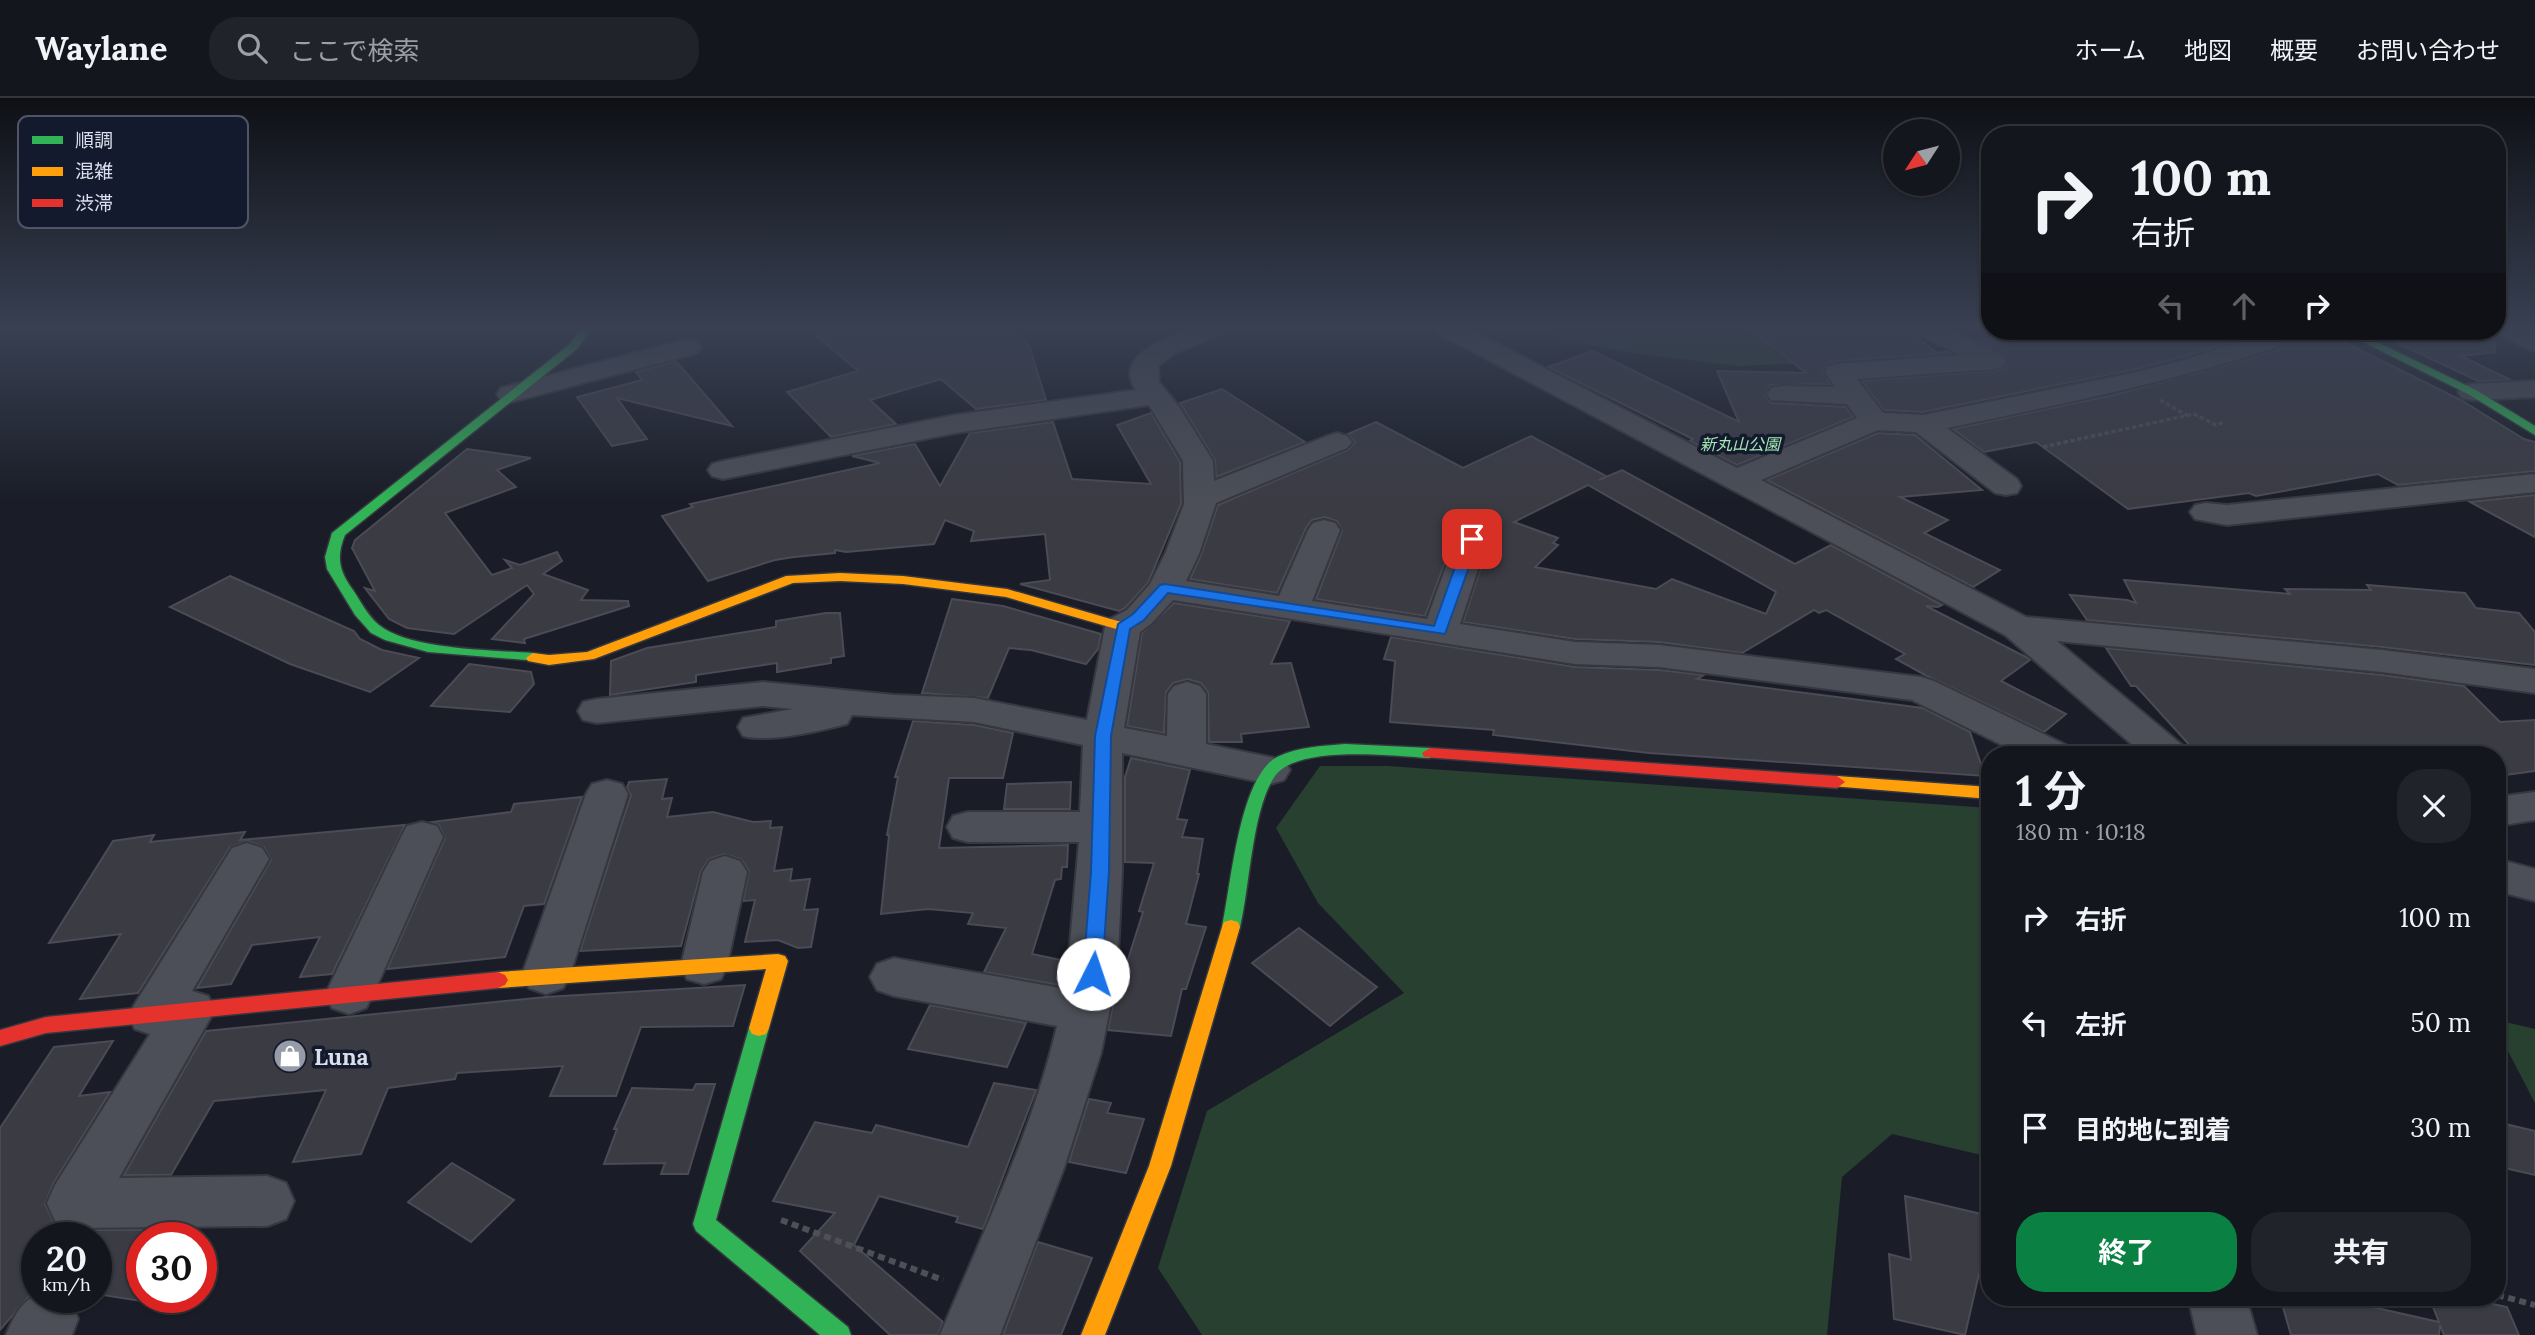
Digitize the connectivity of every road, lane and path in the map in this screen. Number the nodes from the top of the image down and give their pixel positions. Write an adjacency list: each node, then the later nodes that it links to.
1 (522, 386): 10 (street)
2 (542, 386): 10 (street)
3 (1147, 386): 12 (street)
4 (1556, 386): 21 (street)
5 (1848, 386): 13 (street)
6 (2101, 386): 16 (street)
7 (2460, 386): 9 (street)
8 (2535, 390): 9 (street)
9 (2472, 392): 17 (street)
10 (511, 394): 30 (street)
11 (1781, 394): 13 (street)
12 (1154, 396): 20 (street); 24 (street)
13 (1855, 396): 14 (street)
14 (1874, 421): 16 (street); 21 (street)
15 (2225, 422): 19 (path)
16 (1923, 424): 23 (street)
17 (2535, 431)
18 (1337, 442): 24 (street)
19 (2043, 447)
20 (723, 470)
21 (1735, 480): 31 (street)
22 (2535, 483): 25 (street)
23 (2006, 486)
24 (1200, 498): 28 (street)
25 (2206, 512)
26 (1324, 530): 29 (street)
27 (1472, 539): 32 (street)
28 (1165, 588): 29 (street); 30 (street)
29 (1292, 607): 32 (street)
30 (1123, 627): 38 (street)
31 (2018, 627): 33 (street); 40 (street)
32 (1440, 631): 39 (street)
33 (2535, 681)
34 (1186, 694): 41 (street)
35 (894, 707): 36 (street); 37 (street); 38 (street)
36 (597, 711)
37 (757, 727)
38 (1103, 736): 41 (street); 48 (street)
39 (2036, 746)
40 (2159, 746)
41 (1186, 752): 42 (street)
42 (1270, 770): 43 (street); 68 (street)
43 (1981, 792)
44 (607, 794): 55 (street)
45 (2535, 806): 46 (street)
46 (2506, 811)
47 (968, 827): 48 (street)
48 (1101, 827): 59 (street)
49 (422, 837): 57 (street)
50 (247, 859): 58 (street)
51 (725, 872): 54 (street)
52 (2506, 878): 53 (street)
53 (2535, 886)
54 (704, 966): 55 (street); 67 (street)
55 (546, 975): 57 (street)
56 (894, 977): 59 (street)
57 (349, 995): 58 (street)
58 (171, 1012): 60 (street); 61 (street)
59 (1085, 1012): 66 (street)
60 (0, 1038)
61 (267, 1201)
62 (781, 1220): 66 (path)
63 (2506, 1297): 64 (path)
64 (2535, 1305)
65 (2219, 1306): 69 (street)
66 (975, 1321)
67 (839, 1335)
68 (1093, 1335)
69 (2227, 1335)

